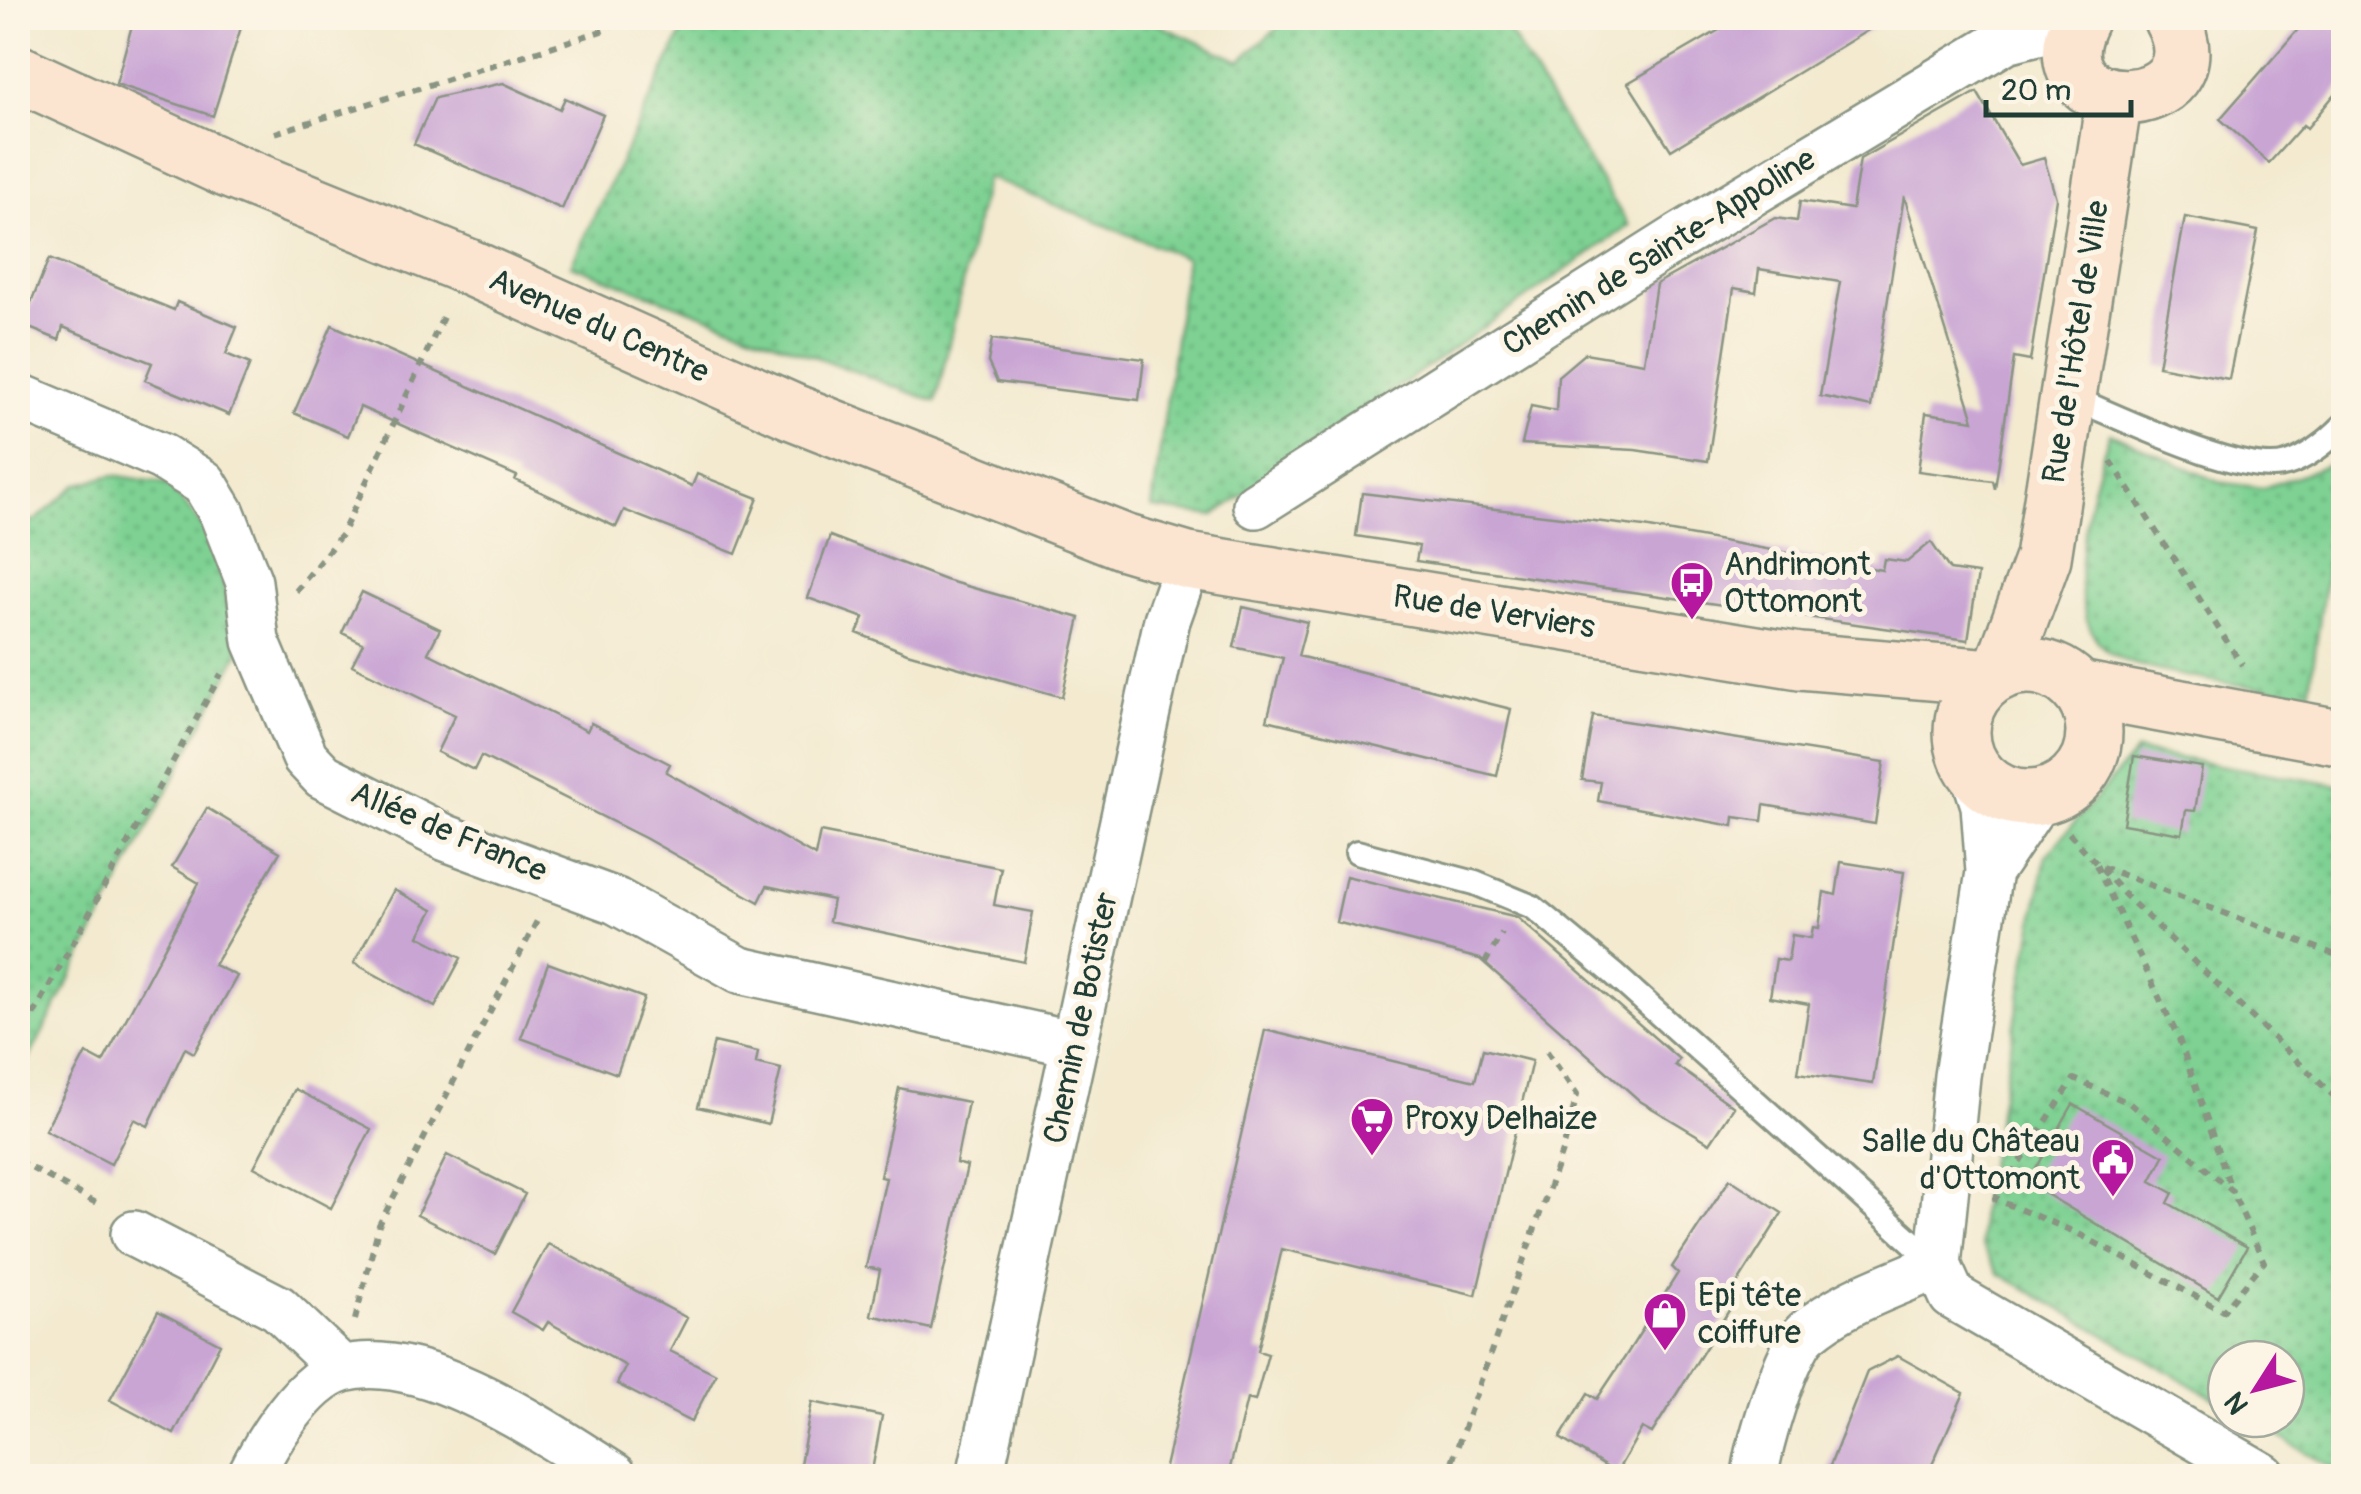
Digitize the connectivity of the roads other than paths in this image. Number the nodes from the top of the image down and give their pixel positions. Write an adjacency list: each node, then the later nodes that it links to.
1 (2180, 21): 4 (street)
2 (2078, 24): 4 (street); 8 (street, Chemin de Sainte-Appoline)
3 (18, 73): 9 (street, Avenue du Centre)
4 (2114, 99): 6 (street, Rue de l'Hôtel de Ville)
5 (18, 396): 21 (street, Allée de France)
6 (2068, 396): 7 (lane); 10 (street, Rue de l'Hôtel de Ville)
7 (2344, 426)
8 (1256, 505)
9 (1188, 561): 11 (street, Rue de Verviers); 21 (street, Chemin de Botister)
10 (2036, 584): 12 (street, Rue de l'Hôtel de Ville); 13 (street, Rue de l'Hôtel de Ville)
11 (1800, 661): 12 (street, Rue de Verviers); 16 (street, Rue de Verviers)
12 (1996, 674): 13 (street); 16 (street)
13 (2076, 686): 14 (street); 17 (street)
14 (2283, 730): 15 (street); 17 (street)
15 (2344, 738)
16 (1967, 749): 18 (street); 20 (street)
17 (2089, 761): 18 (street)
18 (2039, 798): 20 (street)
19 (1357, 852): 23 (lane)
20 (1989, 872): 23 (street)
21 (1075, 1044): 27 (street, Chemin de Botister)
22 (134, 1234): 24 (street)
23 (1938, 1265): 28 (street); 29 (street)
24 (342, 1369): 25 (street); 26 (street)
25 (250, 1476)
26 (614, 1476)
27 (980, 1476)
28 (1755, 1476)
29 (2263, 1476)

